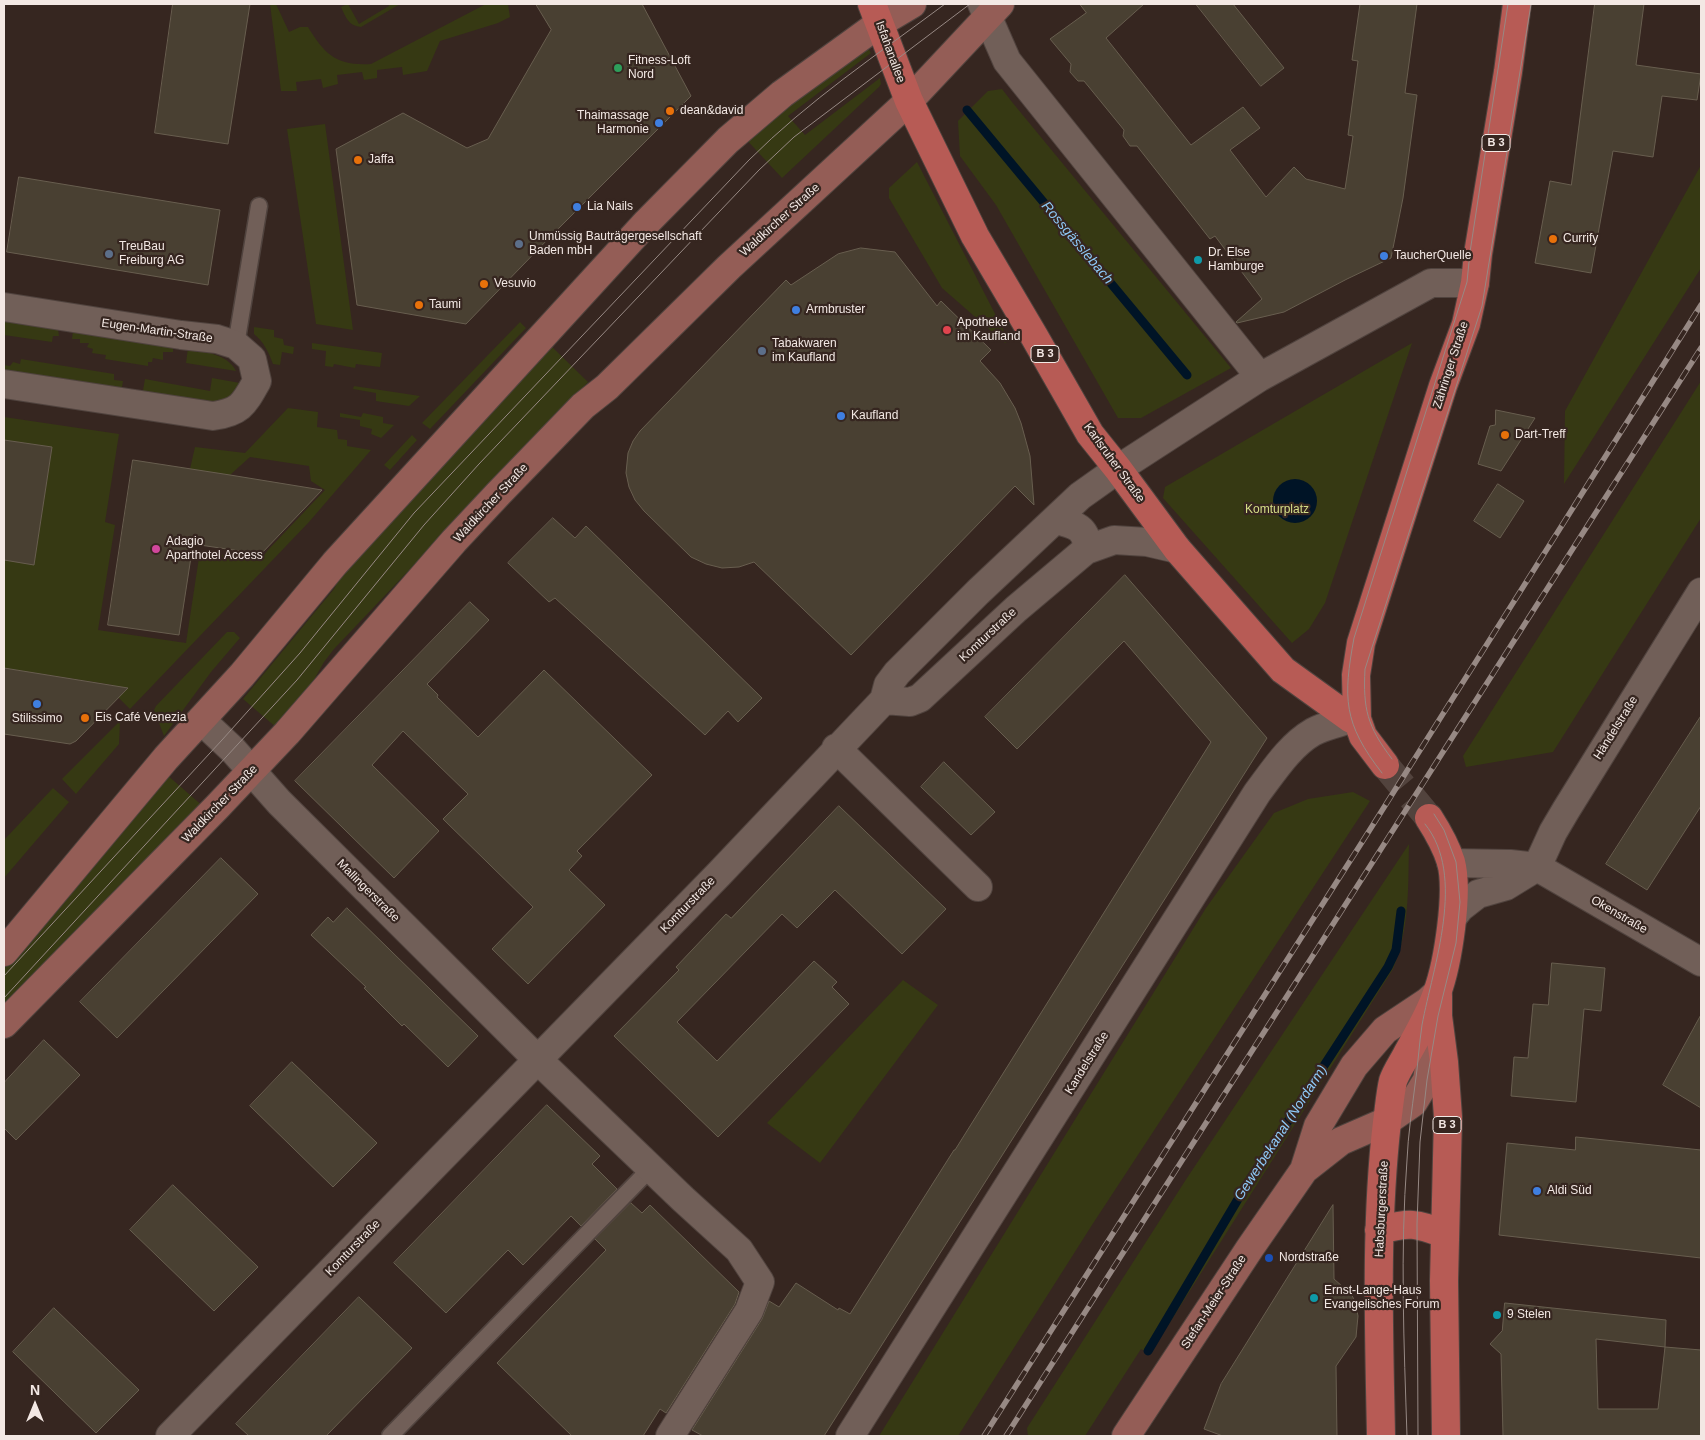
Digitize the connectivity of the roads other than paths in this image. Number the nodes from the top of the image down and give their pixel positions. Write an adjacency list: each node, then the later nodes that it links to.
1 (912, 4): 4 (main road)
2 (1517, 4): 7 (main road, Zähringer Straße / B 3)
3 (990, 8): 5 (main road, Waldkircher Straße); 10 (street)
4 (876, 14): 5 (main road, Isfahanallee / B 3); 19 (main road)
5 (909, 101): 12 (main road, Karlsruher Straße / B 3); 22 (main road, Waldkircher Straße)
6 (259, 206): 9 (lane)
7 (1475, 282): 10 (street); 18 (main road, Zähringer Straße / B 3)
8 (4, 308): 9 (street, Eugen-Martin-Straße)
9 (236, 345): 11 (street)
10 (1260, 377): 12 (street)
11 (4, 384)
12 (1118, 469): 13 (street, Komturstraße); 14 (main road, Karlsruher Straße / B 3)
13 (1056, 520): 15 (street); 17 (street, Komturstraße)
14 (1177, 549): 15 (street, Komturstraße); 18 (main road, Karlsruher Straße / B 3)
15 (1086, 550): 17 (street, Komturstraße)
16 (1701, 592): 25 (street, Händelstraße)
17 (884, 700): 20 (street, Komturstraße)
18 (1354, 719): 21 (main road, B 3); 41 (street, Kandelstraße)
19 (201, 720): 22 (street, Mallingerstraße); 28 (main road)
20 (836, 748): 26 (street); 32 (street, Komturstraße)
21 (1385, 765)
22 (252, 771): 31 (main road, Waldkircher Straße); 32 (street, Mallingerstraße)
23 (1429, 818): 24 (main road, Habsburgerstraße / B 3)
24 (1451, 863): 25 (street, Okenstraße); 27 (main road, Habsburgerstraße / B 3)
25 (1537, 867): 27 (street); 29 (street, Okenstraße)
26 (978, 887)
27 (1453, 917): 30 (main road, Habsburgerstraße / B 3)
28 (4, 952)
29 (1701, 962)
30 (1438, 1004): 33 (main road, Habsburgerstraße / B 3); 35 (main road, Stefan-Meier-Straße); 37 (main road, Habsburgerstraße / B 3)
31 (4, 1024)
32 (538, 1060): 34 (street); 38 (street, Komturstraße)
33 (1387, 1121): 35 (main road, Stefan-Meier-Straße); 36 (main road, Habsburgerstraße / B 3)
34 (651, 1168): 39 (lane); 40 (street)
35 (1304, 1170): 42 (main road, Stefan-Meier-Straße)
36 (1379, 1230): 37 (main road); 43 (main road, Habsburgerstraße / B 3)
37 (1444, 1234): 44 (main road, Habsburgerstraße / B 3)
38 (170, 1436)
39 (390, 1436)
40 (670, 1436)
41 (850, 1436)
42 (1126, 1436)
43 (1381, 1436)
44 (1446, 1436)

